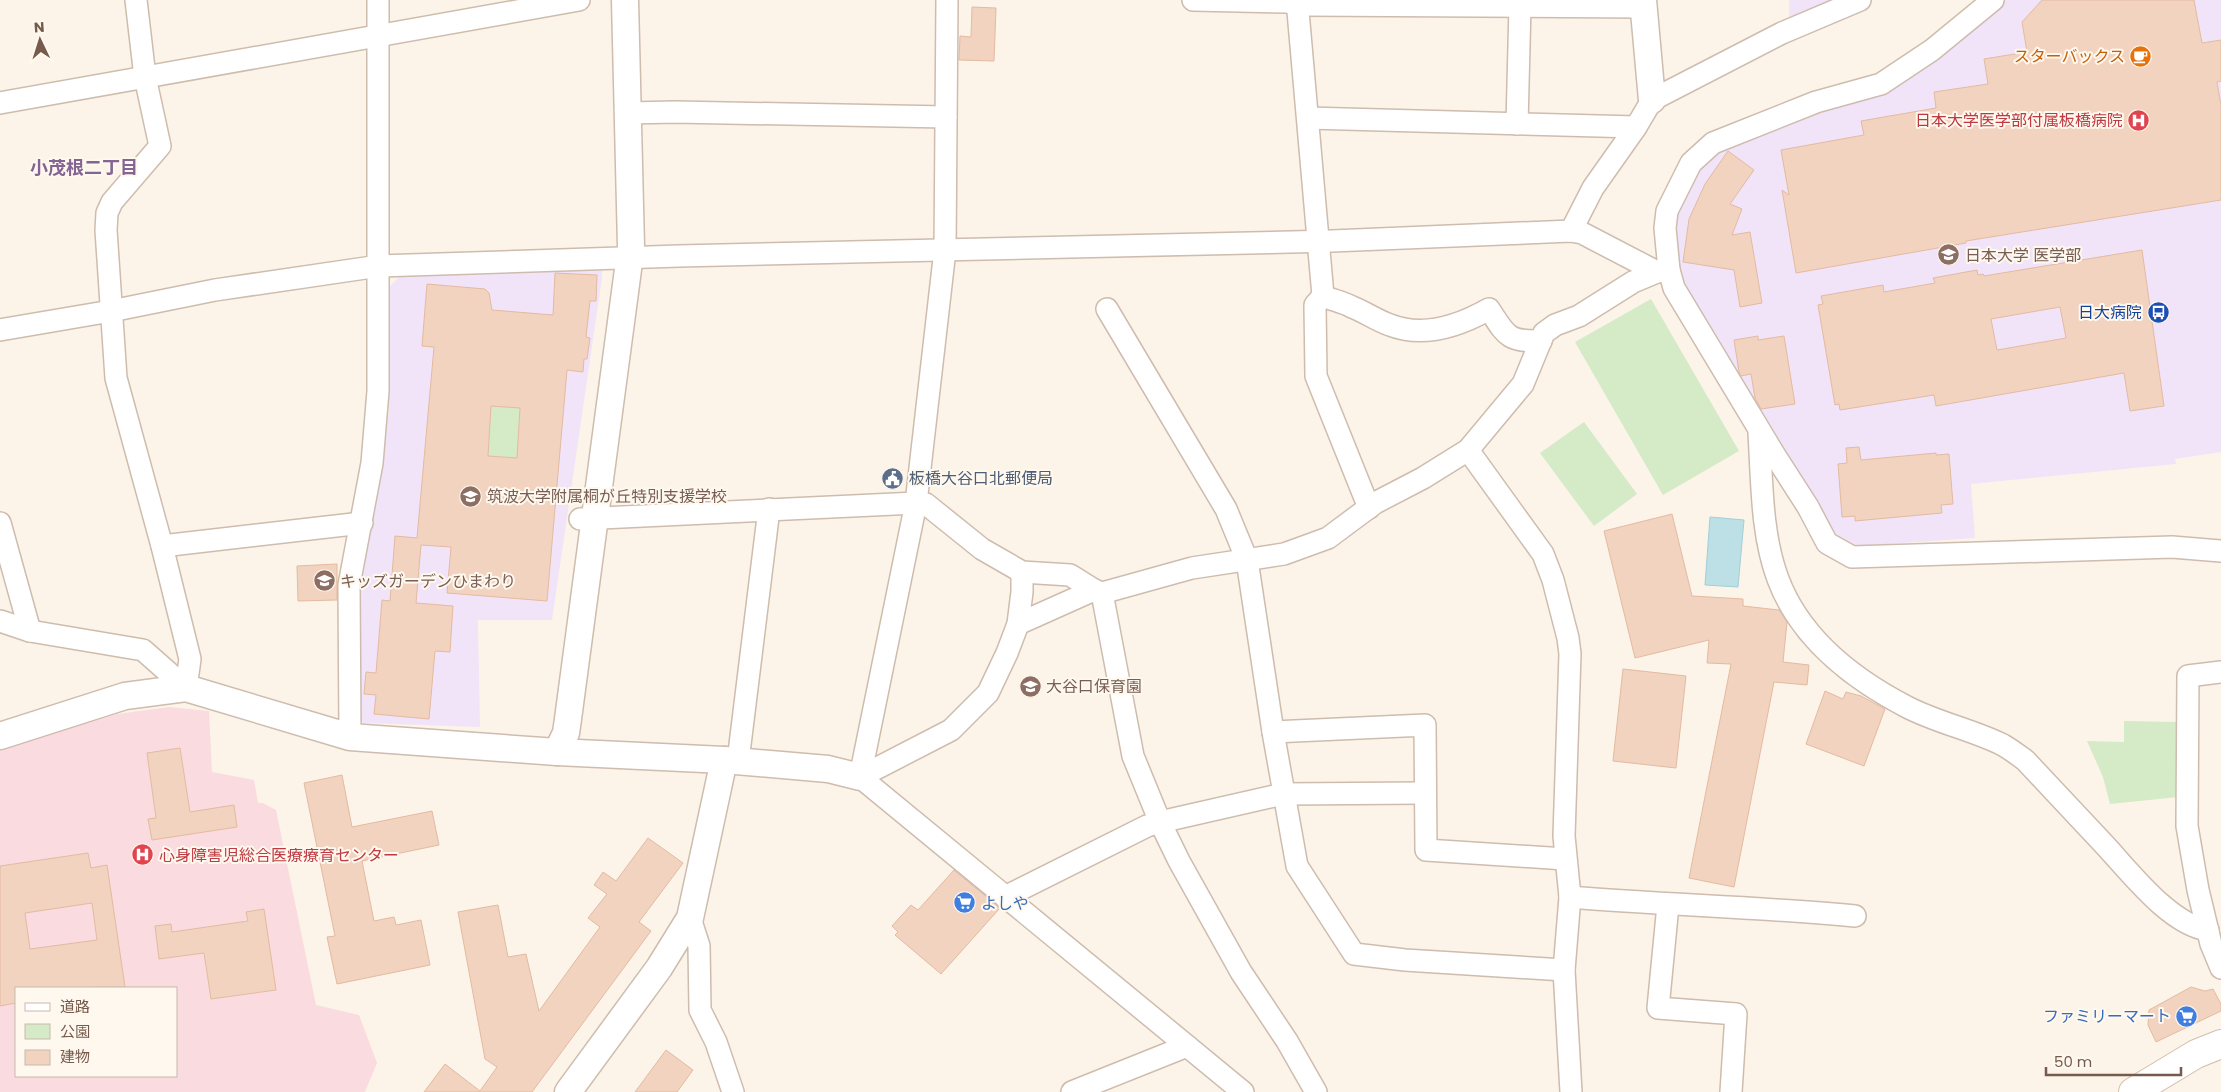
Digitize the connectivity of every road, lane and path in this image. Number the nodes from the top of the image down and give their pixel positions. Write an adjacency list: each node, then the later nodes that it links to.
1 (136, 0): 14 (street)
2 (378, 0): 13 (street)
3 (578, 0): 13 (street)
4 (608, 0): 25 (street)
5 (625, 0): 17 (street)
6 (947, 0): 18 (street)
7 (1194, 0): 10 (street)
8 (1860, 0): 15 (street)
9 (1993, 0): 27 (street)
10 (1297, 2): 12 (street); 19 (street)
11 (1644, 4): 12 (street); 15 (street)
12 (1520, 6): 20 (street)
13 (378, 38): 14 (street); 26 (street)
14 (145, 77): 16 (street); 30 (street)
15 (1652, 100): 21 (street)
16 (0, 103)
17 (628, 113): 18 (street); 25 (street)
18 (946, 116): 24 (street)
19 (1308, 118): 20 (street); 23 (street)
20 (1517, 124): 21 (street)
21 (1636, 127): 22 (street)
22 (1570, 230): 23 (street); 27 (street)
23 (1317, 241): 24 (street); 28 (street)
24 (945, 250): 25 (street); 35 (street)
25 (621, 259): 26 (street); 38 (street)
26 (378, 266): 30 (street); 40 (street)
27 (1663, 271): 32 (street); 33 (street)
28 (1323, 296): 32 (street); 36 (street)
29 (1107, 309): 43 (street)
30 (111, 311): 31 (street); 41 (street)
31 (0, 330)
32 (1540, 341): 34 (street)
33 (1758, 427): 42 (street); 66 (street)
34 (1468, 450): 36 (street); 60 (street)
35 (916, 503): 37 (street); 44 (street); 56 (street)
36 (1369, 508): 43 (street)
37 (769, 509): 38 (street); 55 (street)
38 (588, 518): 54 (street)
39 (0, 523): 48 (street)
40 (362, 523): 41 (street); 53 (street)
41 (162, 546): 50 (street)
42 (2221, 551)
43 (1247, 560): 45 (street); 51 (street)
44 (1022, 572): 45 (street); 47 (street)
45 (1098, 592): 47 (street); 59 (street)
46 (0, 621): 48 (street)
47 (1018, 624): 56 (street)
48 (30, 631): 50 (street)
49 (2221, 672): 66 (street)
50 (186, 688): 52 (street); 53 (street)
51 (1273, 732): 57 (street); 58 (street)
52 (0, 736)
53 (350, 737): 54 (street)
54 (557, 752): 55 (street)
55 (731, 760): 56 (street); 65 (street)
56 (860, 777): 61 (street)
57 (1425, 793): 58 (street); 60 (street)
58 (1284, 794): 59 (street); 68 (street)
59 (1160, 822): 61 (street); 75 (street)
60 (1565, 859): 62 (street)
61 (1006, 897): 70 (street)
62 (1570, 897): 63 (street); 68 (street)
63 (1668, 905): 64 (street); 77 (street)
64 (1855, 916)
65 (690, 918): 71 (street); 72 (street)
66 (2208, 930): 67 (street)
67 (2221, 968)
68 (1564, 970): 76 (street)
69 (2221, 1044): 78 (main road)
70 (1187, 1046): 73 (street); 74 (street)
71 (568, 1092)
72 (732, 1092)
73 (1072, 1092)
74 (1244, 1092)
75 (1316, 1092)
76 (1571, 1092)
77 (1731, 1092)
78 (2133, 1092)

